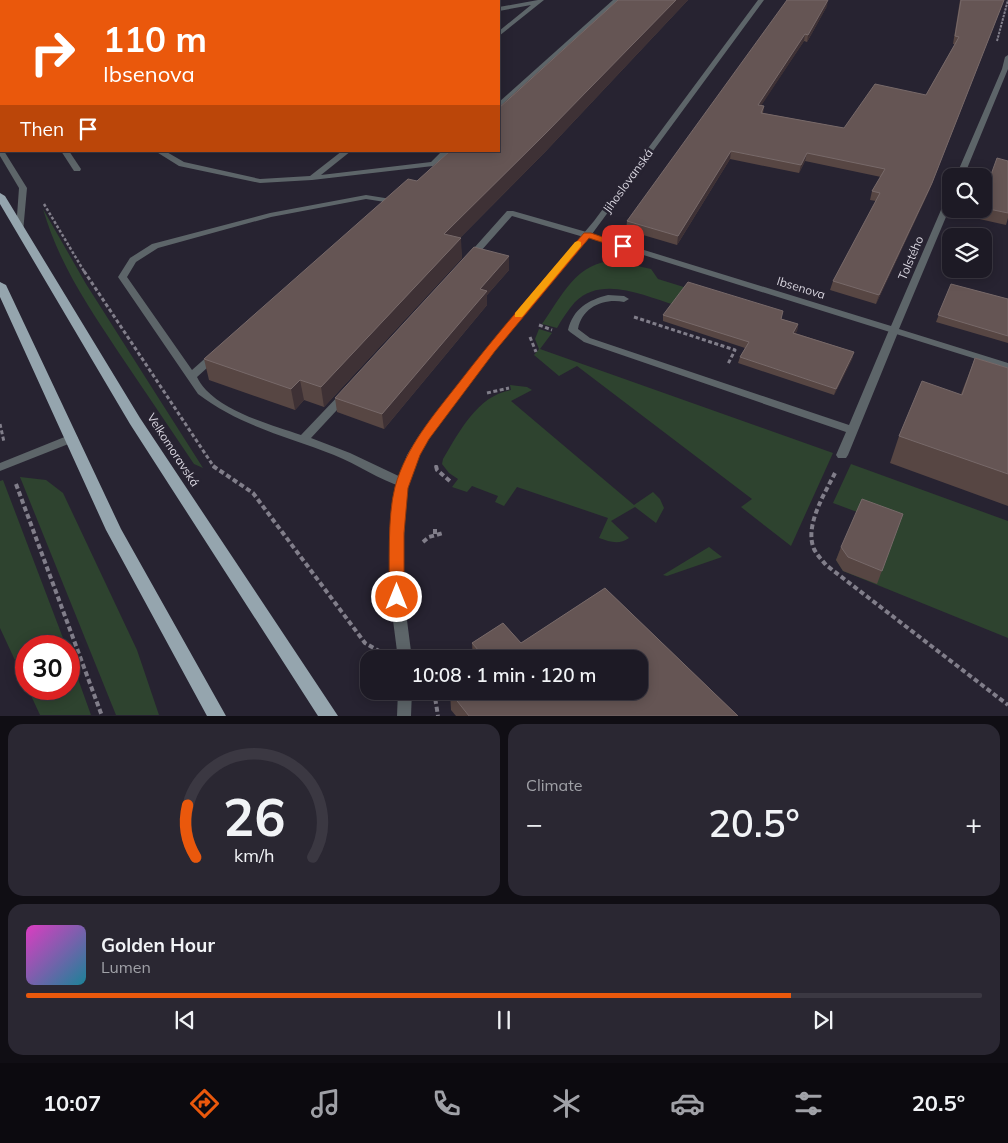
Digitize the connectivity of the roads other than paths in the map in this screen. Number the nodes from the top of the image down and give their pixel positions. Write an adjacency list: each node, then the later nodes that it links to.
1 (616, 0): 7 (street)
2 (761, 0): 20 (street, Jihoslovanská)
3 (540, 1): 4 (street); 5 (street)
4 (500, 9)
5 (500, 33)
6 (1008, 57): 13 (street)
7 (500, 104)
8 (1, 152): 19 (street)
9 (66, 152): 14 (street)
10 (161, 152): 15 (street)
11 (346, 152): 15 (street)
12 (446, 152): 15 (street)
13 (963, 168)
14 (77, 169)
15 (312, 178)
16 (0, 196): 19 (main road, Velkomoravská)
17 (377, 214): 27 (street)
18 (942, 217): 24 (street, Tolstého)
19 (20, 230): 38 (main road, Velkomoravská)
20 (587, 235): 21 (street, Ibsenova); 24 (street, Ibsenova); 34 (street, Jihoslovanská)
21 (465, 264)
22 (0, 285): 30 (main road)
23 (624, 299): 29 (street)
24 (894, 330): 26 (street, Ibsenova); 29 (street, Tolstého)
25 (220, 350): 27 (street)
26 (1008, 366)
27 (191, 376): 31 (street)
28 (350, 389): 31 (street)
29 (853, 430): 32 (street, Tolstého)
30 (72, 438): 33 (street); 37 (main road)
31 (303, 440): 34 (street)
32 (842, 455)
33 (4, 465)
34 (403, 483): 35 (street, Jihoslovanská)
35 (404, 650)
36 (405, 700): 39 (street)
37 (217, 716)
38 (329, 716)
39 (404, 716)

